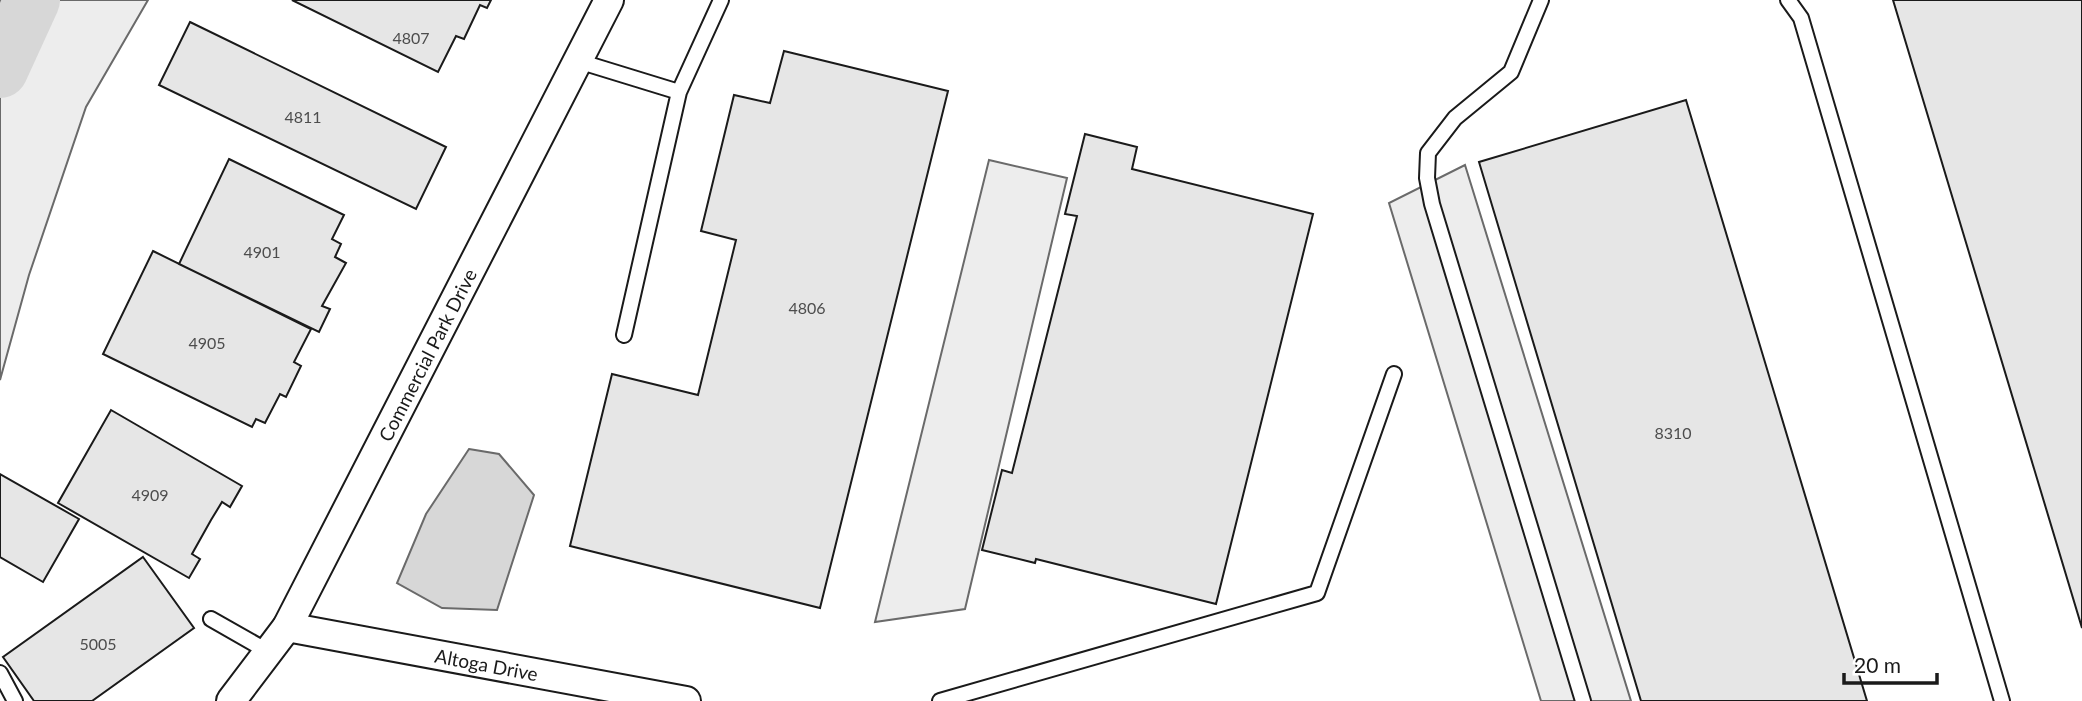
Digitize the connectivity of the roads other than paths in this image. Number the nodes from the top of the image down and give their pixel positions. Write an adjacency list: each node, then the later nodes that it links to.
1 (609, 0): 5 (street, Commercial Park Drive)
2 (721, 0): 6 (lane)
3 (1541, 0): 17 (lane)
4 (1788, 0): 18 (lane)
5 (578, 61): 6 (lane); 10 (street, Commercial Park Drive)
6 (679, 92): 7 (lane)
7 (624, 335)
8 (1394, 374): 16 (lane)
9 (211, 619): 11 (lane)
10 (287, 627): 11 (street, Commercial Park Drive); 15 (street, Altoga Drive)
11 (269, 652): 14 (street, Commercial Park Drive)
12 (0, 673): 13 (lane)
13 (15, 701)
14 (232, 701)
15 (686, 701)
16 (940, 701)
17 (1583, 701)
18 (2001, 701)

